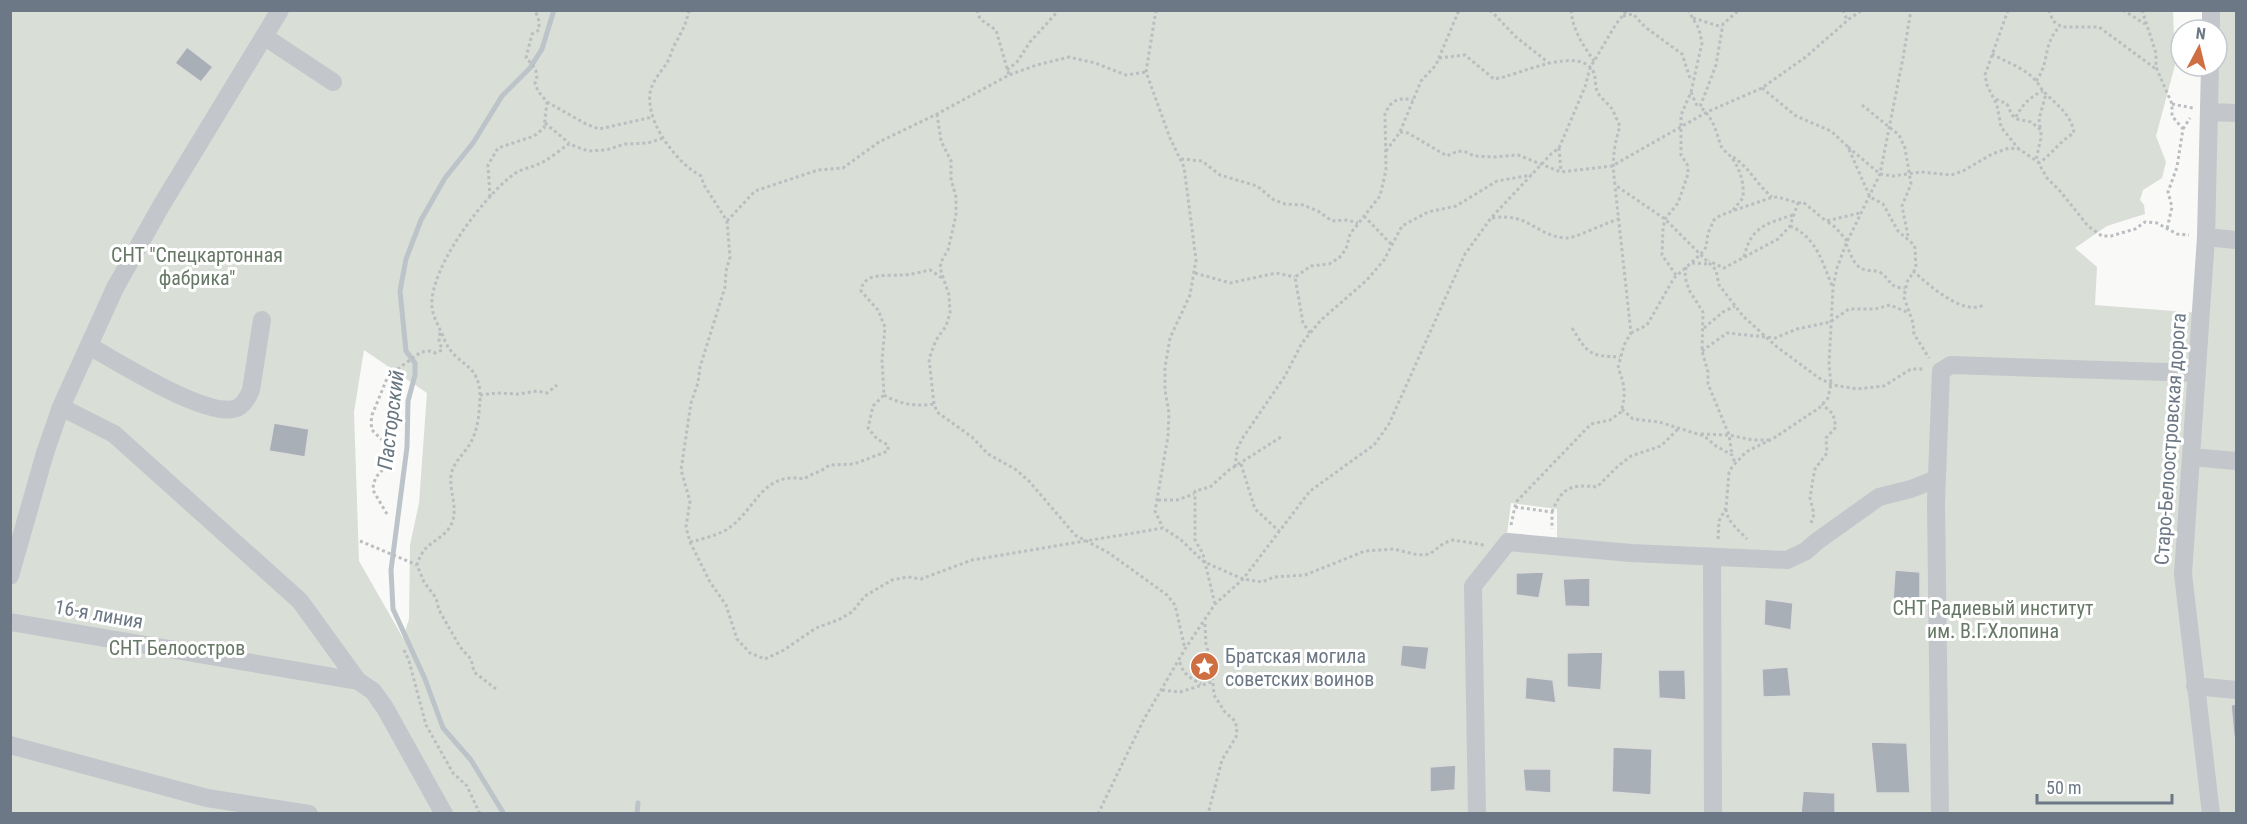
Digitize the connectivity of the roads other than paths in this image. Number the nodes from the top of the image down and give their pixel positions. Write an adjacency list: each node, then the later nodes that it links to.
1 (280, 10): 2 (street)
2 (265, 37): 4 (street); 10 (street)
3 (2210, 78): 5 (street, Старо-Белоостровская дорога)
4 (333, 82)
5 (2209, 112): 6 (street); 7 (street, Старо-Белоостровская дорога)
6 (2236, 113)
7 (2206, 237): 8 (street); 11 (street, Старо-Белоостровская дорога)
8 (2236, 240)
9 (262, 320): 10 (street)
10 (89, 346): 12 (street)
11 (2197, 373): 13 (street, Старо-Белоостровская дорога); 15 (street)
12 (61, 407): 17 (street); 19 (street)
13 (2191, 457): 14 (street); 20 (street, Старо-Белоостровская дорога)
14 (2236, 461)
15 (1936, 479): 16 (street); 27 (street)
16 (1712, 557): 25 (street); 26 (street)
17 (10, 576)
18 (10, 621): 19 (street, 16-я линия)
19 (358, 681): 24 (street)
20 (2195, 687): 21 (street); 28 (street, Старо-Белоостровская дорога)
21 (2236, 690)
22 (10, 746): 23 (street)
23 (309, 813)
24 (444, 813)
25 (1478, 813)
26 (1713, 813)
27 (1940, 813)
28 (2211, 813)

